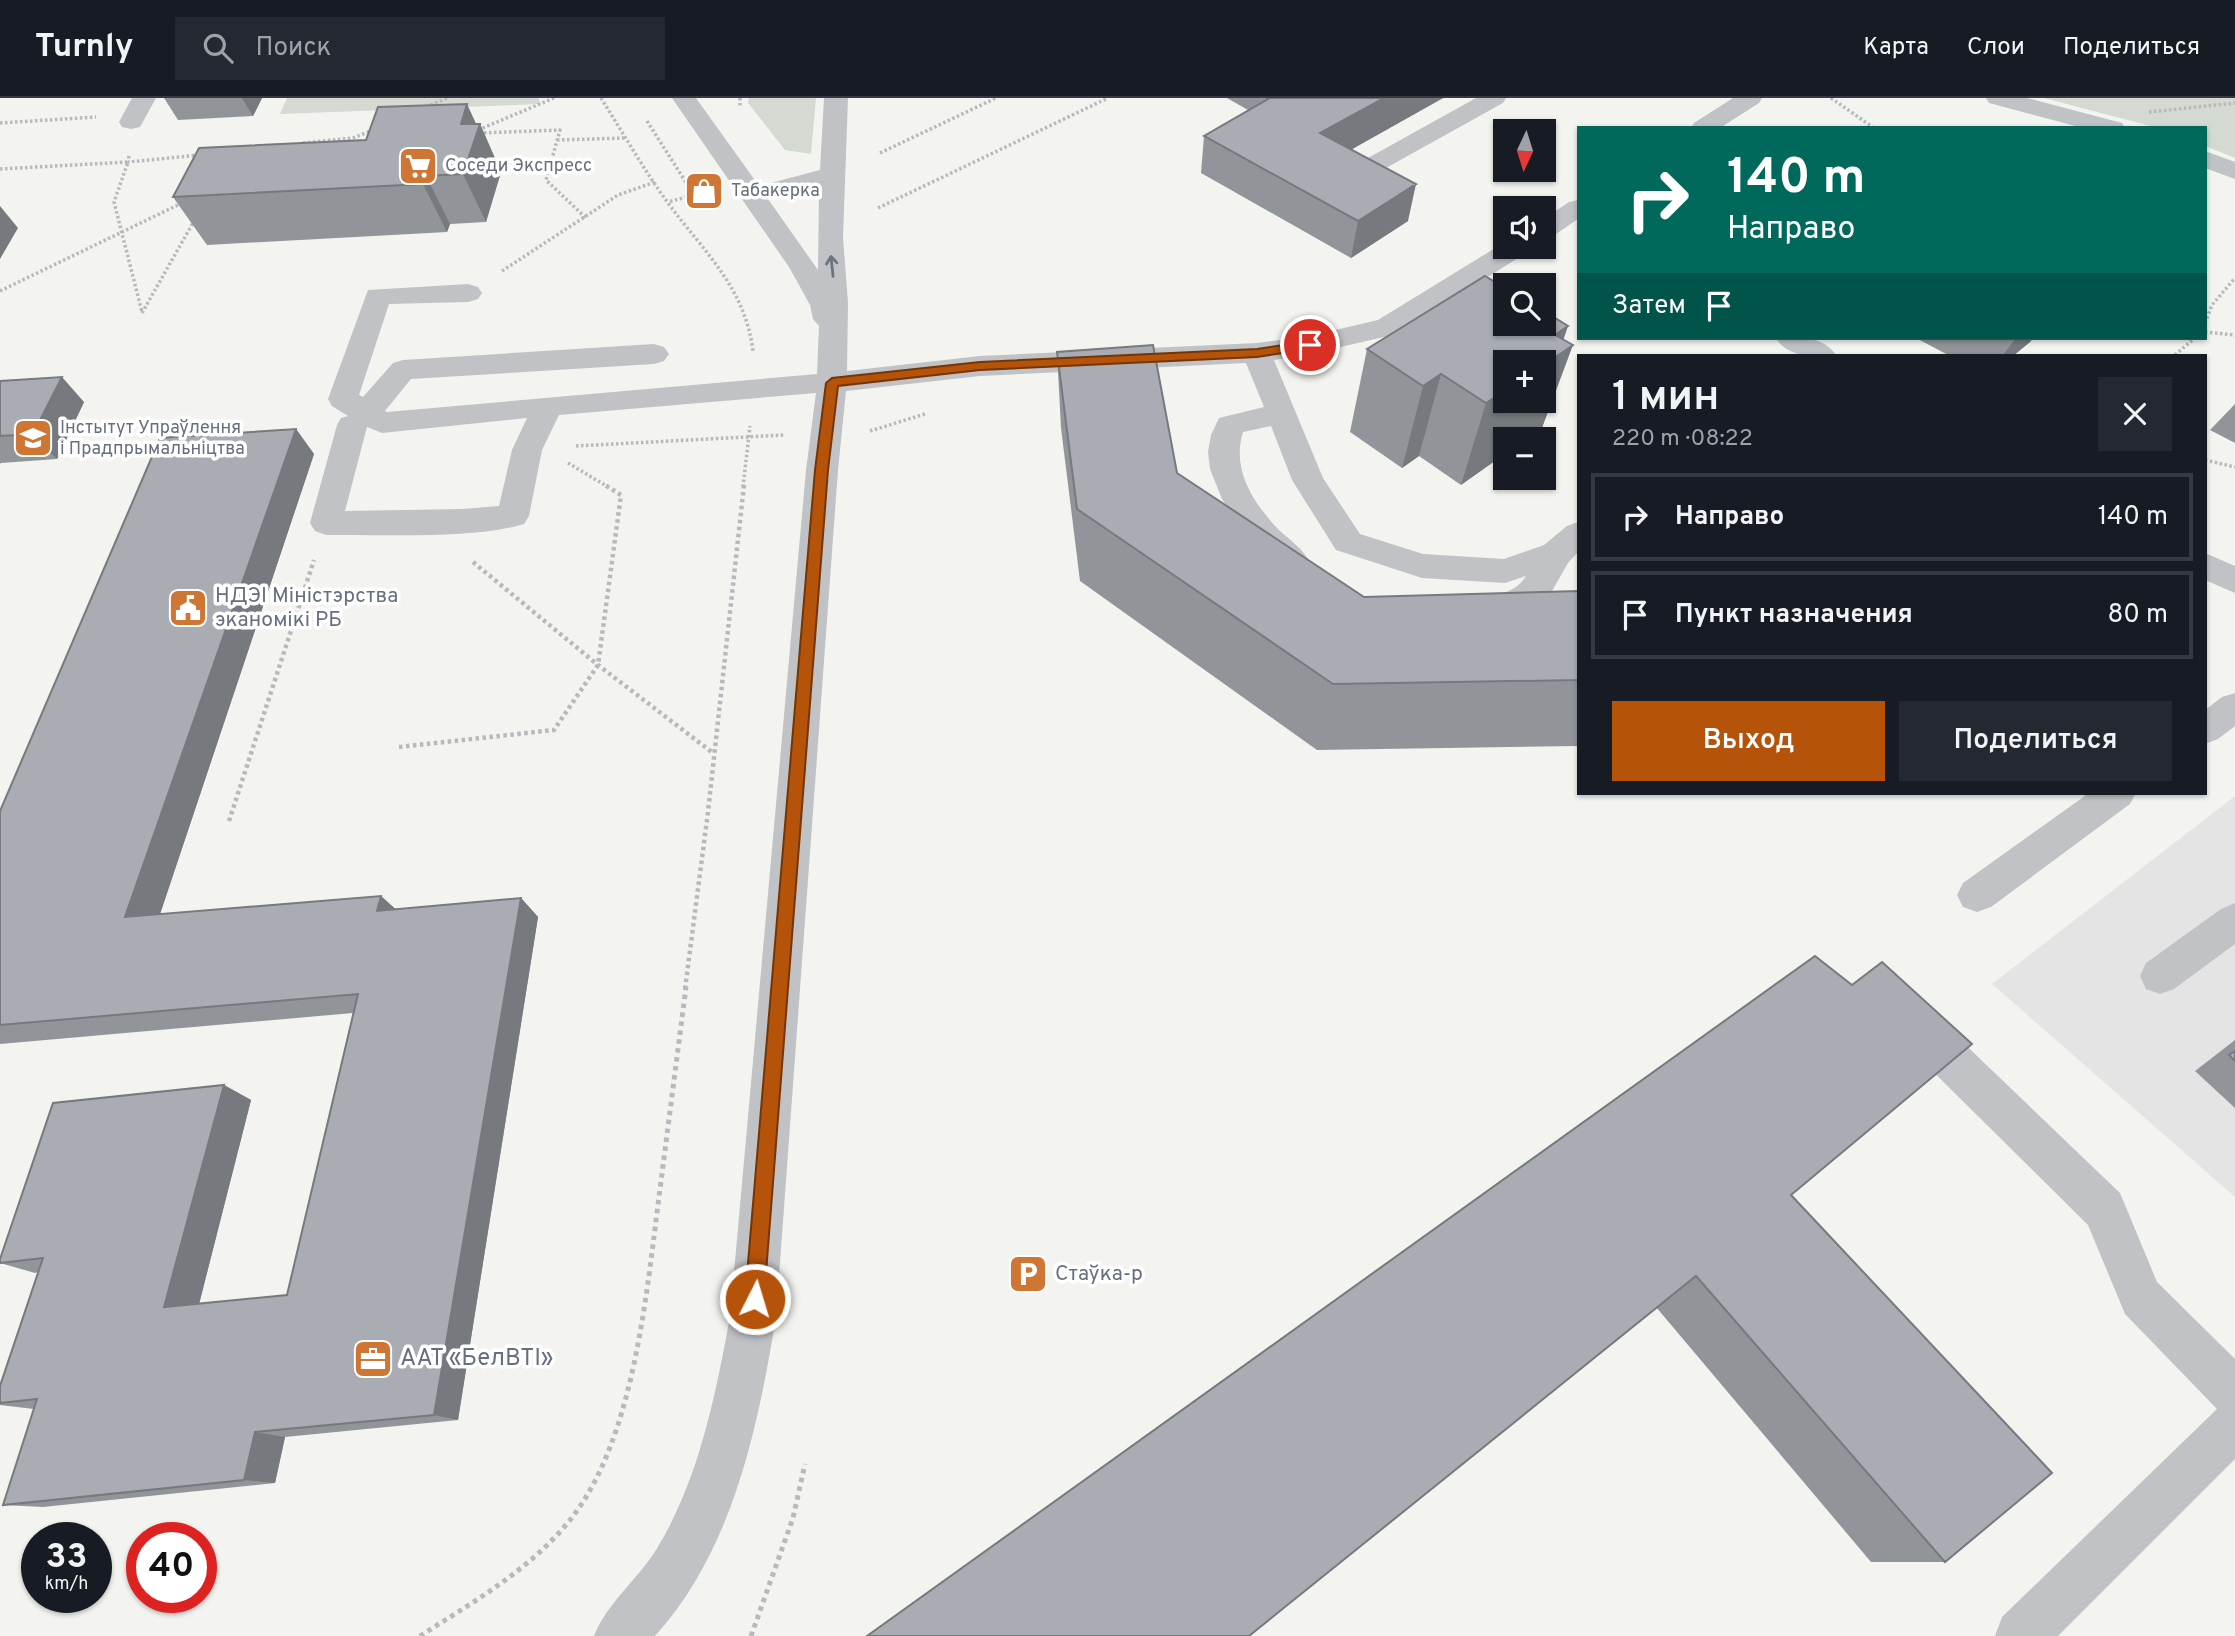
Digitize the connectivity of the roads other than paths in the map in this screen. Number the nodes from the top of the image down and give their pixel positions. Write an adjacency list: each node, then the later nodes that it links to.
1 (144, 98): 7 (street)
2 (684, 98): 14 (street)
3 (836, 98): 12 (street)
4 (1494, 98): 13 (street)
5 (1998, 98): 9 (street)
6 (1747, 99): 8 (street)
7 (131, 122)
8 (1706, 126)
9 (2107, 126)
10 (2207, 160): 11 (street)
11 (2235, 170)
12 (831, 175): 14 (street); 19 (street, one-way to 12)
13 (1350, 178)
14 (752, 195): 19 (street)
15 (1574, 215): 16 (street)
16 (1556, 224)
17 (1497, 259): 21 (street)
18 (467, 293): 27 (street)
19 (833, 334): 24 (street)
20 (1794, 340): 23 (street)
21 (1257, 353): 24 (street); 26 (street)
22 (654, 354): 27 (street)
23 (1819, 354)
24 (832, 383): 25 (street); 42 (street)
25 (548, 406): 27 (street); 27 (street)
26 (1282, 413): 28 (street); 30 (street)
27 (359, 419)
28 (1567, 544): 32 (street)
29 (2207, 566): 31 (street)
30 (1320, 578)
31 (2235, 581)
32 (1457, 614)
33 (2235, 707): 34 (street)
34 (2207, 728)
35 (2114, 795): 36 (street)
36 (1977, 895)
37 (2235, 921): 38 (street)
38 (2160, 976)
39 (1887, 998): 40 (street)
40 (2235, 1393)
41 (2235, 1425): 43 (street)
42 (625, 1634)
43 (2021, 1636)

